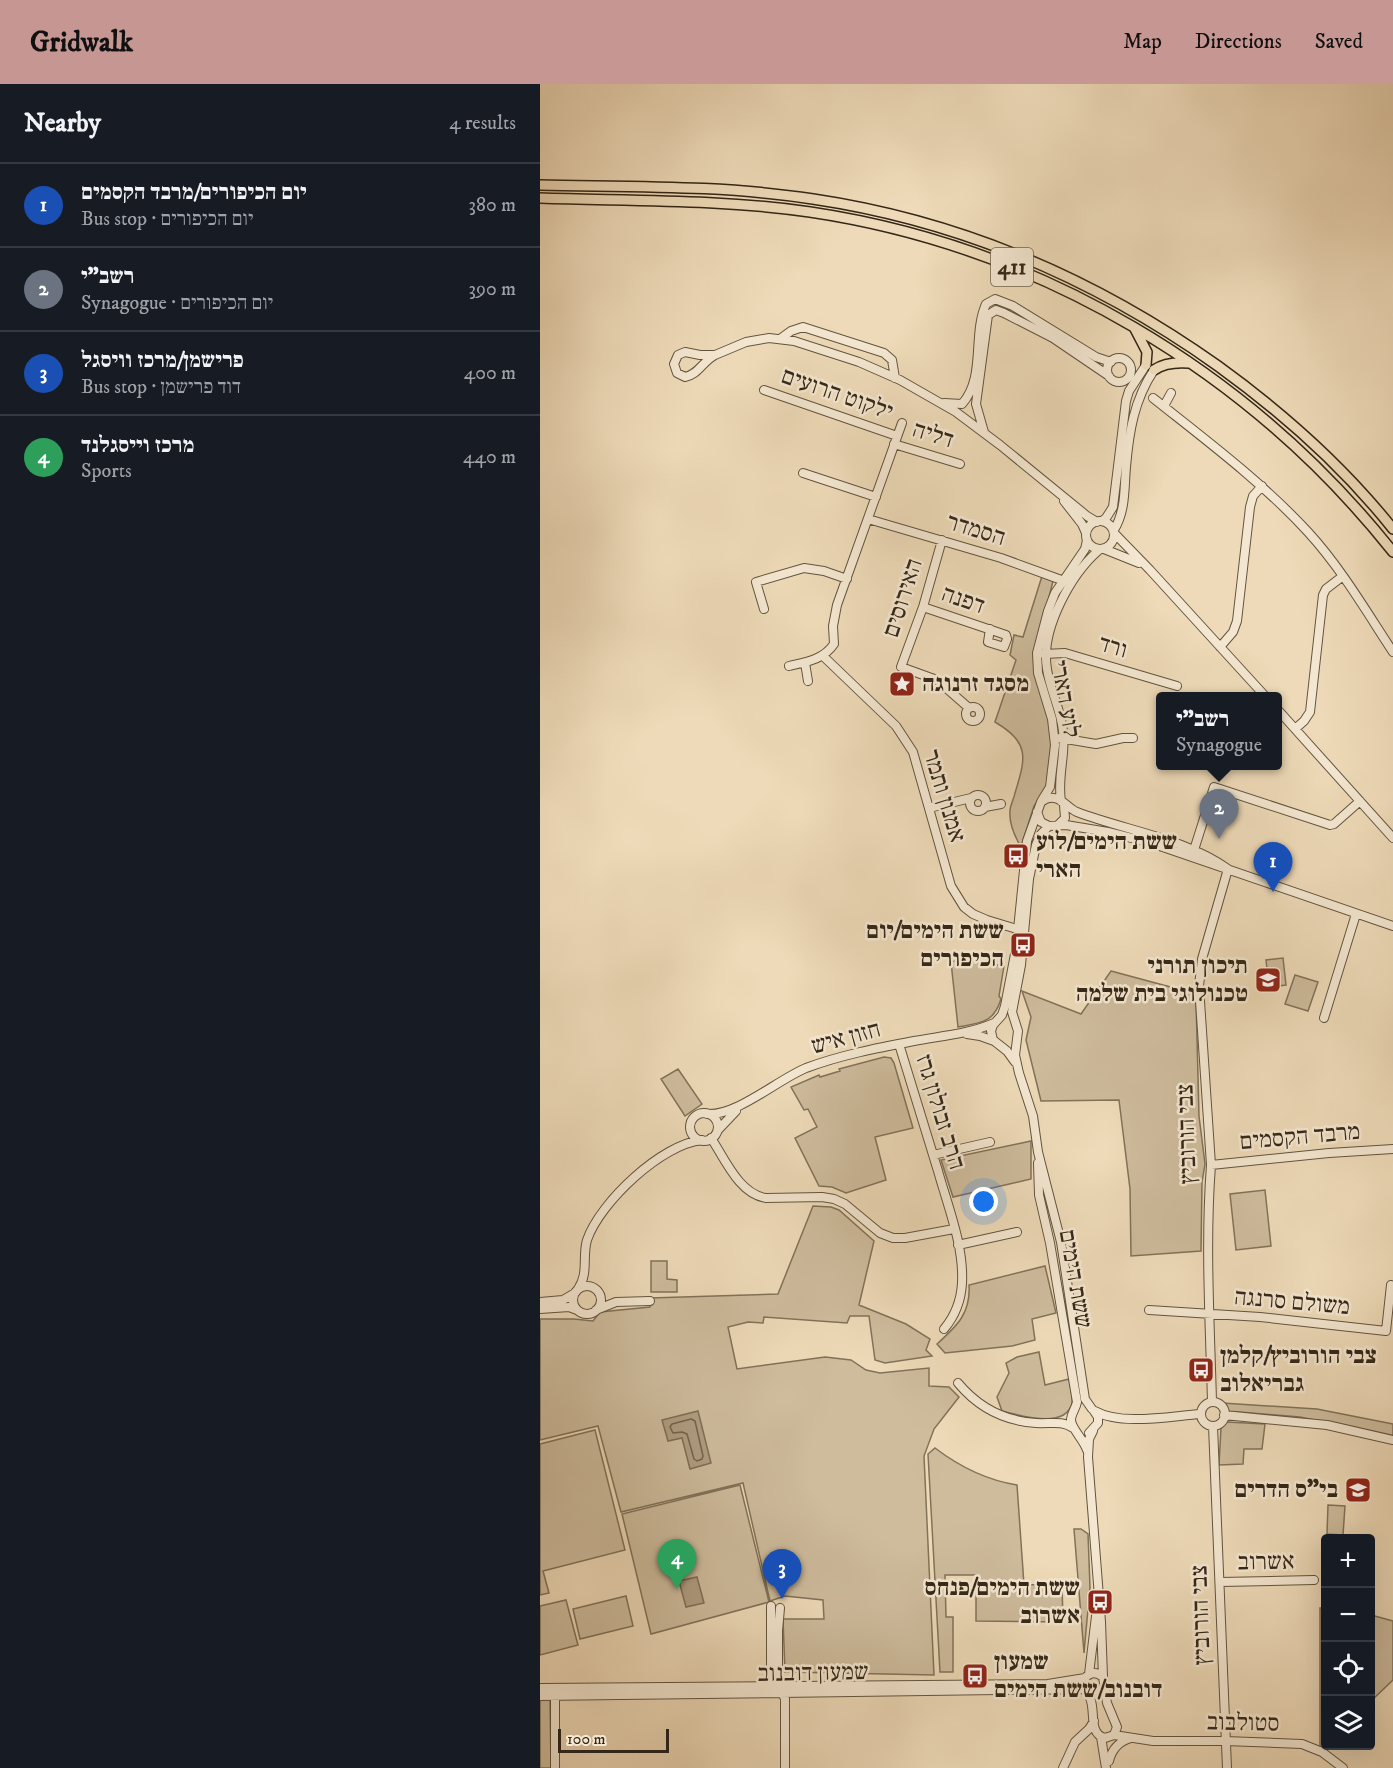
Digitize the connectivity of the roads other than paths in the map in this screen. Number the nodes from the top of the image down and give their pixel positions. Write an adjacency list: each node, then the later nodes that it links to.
1 (540, 185): 27 (main road, 411)
2 (540, 198): 3 (main road, 411)
3 (1134, 327): 7 (main road, 411); 8 (main road)
4 (780, 339): 5 (street); 10 (street); 10 (street)
5 (715, 355): 5 (street)
6 (1110, 362): 9 (street); 9 (street); 14 (street)
7 (1189, 363): 8 (main road); 32 (main road, 411)
8 (1150, 368): 26 (street); 28 (street)
9 (1110, 376): 17 (street)
10 (895, 378): 14 (street)
11 (764, 390): 18 (street, ילקוט הרועים)
12 (1171, 393): 15 (street)
13 (1153, 398): 15 (street)
14 (942, 403): 17 (street)
15 (1164, 406): 22 (street)
16 (902, 423): 18 (street)
17 (984, 433): 23 (street)
18 (897, 435): 19 (street)
19 (894, 444): 20 (street, דליה); 24 (street)
20 (960, 464)
21 (803, 473): 24 (street)
22 (1262, 486): 34 (street); 41 (street)
23 (1060, 495): 26 (street); 29 (street)
24 (876, 497): 25 (street)
25 (868, 519): 30 (street, הסמדר); 35 (street)
26 (1099, 521): 28 (street); 29 (street)
27 (1393, 529)
28 (1114, 532): 31 (street); 33 (street)
29 (1087, 536): 31 (street); 36 (street, לוע הארי)
30 (942, 540): 36 (street, הסמדר); 38 (street, האירוסים)
31 (1102, 549): 33 (street); 37 (street, לוע הארי)
32 (1393, 552)
33 (1150, 570): 41 (street)
34 (1343, 576): 42 (street); 53 (street)
35 (847, 579): 39 (street); 44 (street)
36 (1063, 579): 37 (street, הסמדר); 45 (street, לוע הארי)
37 (1072, 583): 43 (street, לוע הארי)
38 (923, 607): 40 (street, דפנה); 51 (street, האירוסים)
39 (764, 609)
40 (990, 629)
41 (1220, 646): 50 (street)
42 (1393, 652)
43 (1046, 653): 45 (street, ורד); 49 (street, ורד); 55 (street, לוע הארי)
44 (823, 656): 46 (street); 63 (street, אמנון ותמר)
45 (1037, 656): 54 (street, לוע הארי)
46 (804, 663): 47 (street); 48 (street)
47 (789, 666)
48 (808, 681)
49 (1178, 686)
50 (1261, 692)
51 (969, 708)
52 (1282, 714): 53 (street)
53 (1295, 729): 58 (street)
54 (1055, 737): 55 (street); 59 (street, לוע הארי)
55 (1064, 738): 56 (street); 60 (street, לוע הארי)
56 (1133, 738)
57 (971, 798): 62 (street); 62 (street); 63 (street)
58 (1360, 801): 67 (street); 68 (street)
59 (1041, 802): 60 (street); 64 (street)
60 (1062, 803): 65 (street); 68 (street)
61 (1001, 804): 62 (street)
62 (986, 807)
63 (929, 808): 72 (street, אמנון ותמר)
64 (1037, 810): 66 (street); 72 (street)
65 (1058, 825): 66 (street); 69 (street)
66 (1049, 826): 72 (street)
67 (1393, 838)
68 (1194, 850): 69 (street)
69 (1228, 869): 70 (street); 92 (street, צבי הורוביץ)
70 (1356, 914): 71 (street); 73 (street)
71 (1393, 926)
72 (1021, 931): 74 (street); 75 (street)
73 (1324, 1018)
74 (996, 1022): 75 (street); 76 (street, חזון איש); 78 (street)
75 (1015, 1023): 77 (street)
76 (957, 1034): 78 (street, חזון איש); 79 (street, חזון איש)
77 (1017, 1037): 78 (street); 80 (street, ששת הימים)
78 (997, 1043): 80 (street, ששת הימים)
79 (899, 1044): 81 (street, חזון איש); 91 (street, הרב זבולון גרז)
80 (1017, 1066): 90 (street, ששת הימים)
81 (752, 1098): 82 (street, חזון איש); 84 (street, חזון איש)
82 (707, 1114): 83 (street); 84 (street)
83 (691, 1126): 86 (street); 89 (street)
84 (717, 1131): 85 (street)
85 (711, 1138): 86 (street); 93 (street)
86 (702, 1140): 89 (street)
87 (990, 1142): 91 (street)
88 (1393, 1149): 92 (street, מרבד הקסמים)
89 (672, 1151): 96 (street)
90 (1038, 1152): 112 (street, ששת הימים); 113 (street, ששת הימים)
91 (933, 1155): 93 (street, הרב זבולון גרז)
92 (1211, 1165): 108 (street, צבי הורוביץ)
93 (954, 1229): 95 (street, הרב זבולון גרז)
94 (1017, 1232): 95 (street)
95 (958, 1245): 109 (street, הרב זבולון גרז)
96 (585, 1266): 98 (street); 99 (street)
97 (1391, 1285): 103 (street, משולם סרנגה)
98 (577, 1291): 99 (street); 101 (street); 107 (street)
99 (597, 1291): 102 (street); 105 (street)
100 (650, 1301): 102 (street)
101 (540, 1302)
102 (616, 1302): 105 (street)
103 (1391, 1305): 108 (street, משולם סרנגה)
104 (540, 1309): 107 (street)
105 (595, 1310): 107 (street)
106 (1149, 1310): 108 (street, משולם סרנגה)
107 (580, 1311)
108 (1210, 1314): 111 (street, צבי הורוביץ)
109 (944, 1329)
110 (958, 1383): 117 (street)
111 (1212, 1402): 114 (street); 115 (street)
112 (1093, 1410): 113 (street); 116 (street); 119 (street)
113 (1073, 1412): 117 (street); 120 (street)
114 (1200, 1414): 116 (street); 118 (street)
115 (1224, 1415): 118 (street); 121 (street)
116 (1132, 1418): 119 (street)
117 (1055, 1423): 120 (street)
118 (1213, 1426): 124 (street, צבי הורוביץ)
119 (1095, 1429): 120 (street); 122 (street)
120 (1076, 1431): 122 (street)
121 (1393, 1440)
122 (1089, 1457): 125 (street)
123 (1314, 1580): 124 (street, אשרוב)
124 (1220, 1582): 140 (street, צבי הורוביץ)
125 (1099, 1597): 128 (street); 129 (street)
126 (771, 1606): 131 (street)
127 (780, 1608): 131 (street)
128 (1087, 1676): 129 (street); 131 (street, שמעון דובנוב); 132 (street)
129 (1103, 1677): 136 (street)
130 (540, 1688): 133 (street, שמעון דובנוב)
131 (778, 1688): 132 (street, שמעון דובנוב); 133 (street, שמעון דובנוב); 133 (street, שמעון דובנוב); 143 (street)
132 (1086, 1689): 135 (street)
133 (555, 1692): 134 (street, שמעון דובנוב); 142 (street)
134 (540, 1696)
135 (1094, 1720): 137 (street); 138 (street)
136 (1113, 1733): 137 (street); 139 (street, סטולבוב); 141 (street)
137 (1099, 1736): 138 (street); 141 (street)
138 (1080, 1737): 144 (street)
139 (1133, 1738): 140 (street, סטולבוב); 141 (street)
140 (1226, 1741): 145 (street, צבי הורוביץ); 146 (street, סטולבוב)
141 (1108, 1766)
142 (555, 1768)
143 (785, 1768)
144 (1063, 1768)
145 (1227, 1768)
146 (1343, 1768)

